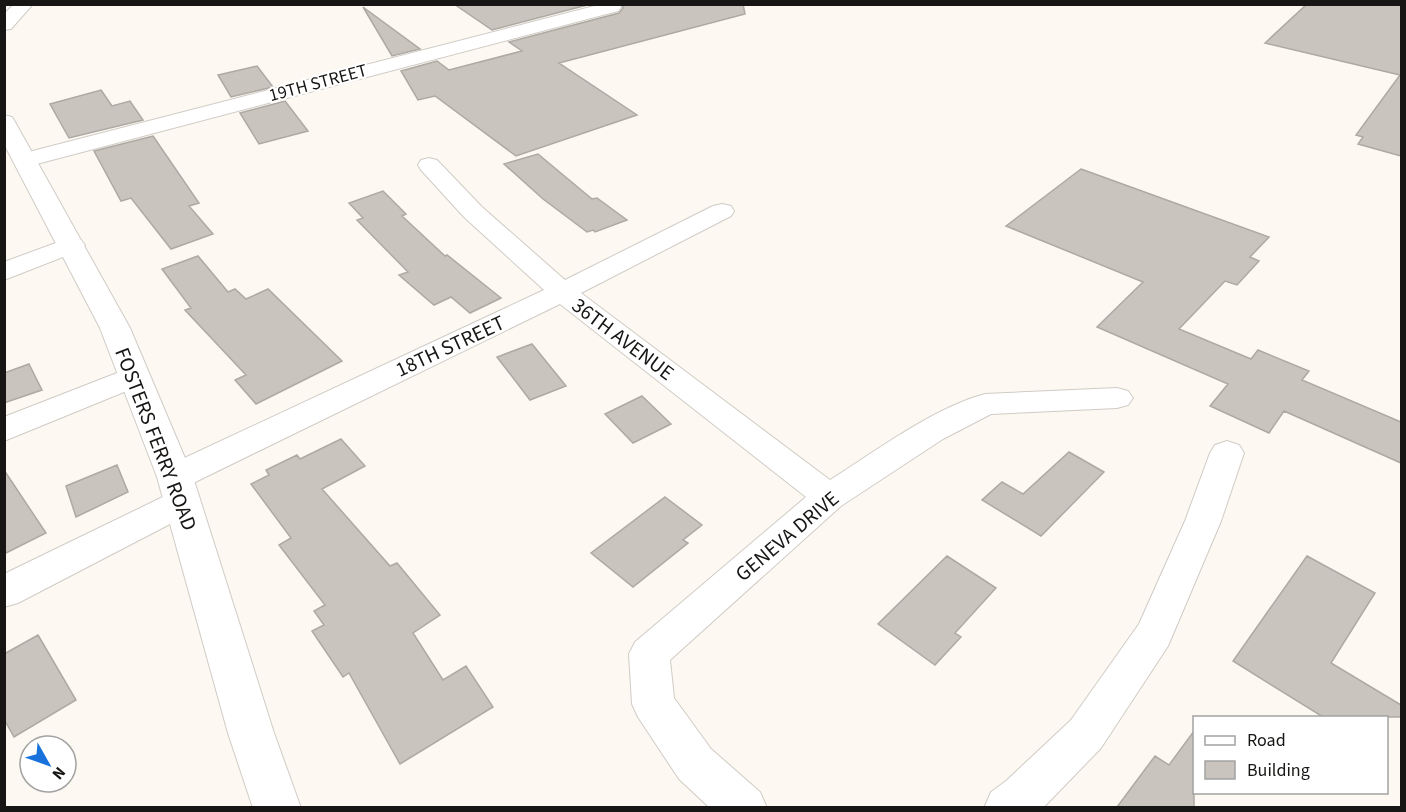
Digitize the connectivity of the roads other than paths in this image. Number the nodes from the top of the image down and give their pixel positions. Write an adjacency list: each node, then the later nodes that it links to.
1 (24, 4): 3 (street)
2 (612, 7): 5 (street, 19TH STREET)
3 (4, 25)
4 (5, 125): 5 (street, FOSTERS FERRY ROAD)
5 (25, 160): 8 (street, FOSTERS FERRY ROAD)
6 (429, 165): 10 (street, 36TH AVENUE)
7 (722, 211): 10 (street, 18TH STREET)
8 (72, 245): 9 (street); 11 (street, FOSTERS FERRY ROAD)
9 (4, 272)
10 (562, 292): 15 (street, 18TH STREET); 16 (street, 36TH AVENUE)
11 (135, 376): 13 (street); 15 (street, FOSTERS FERRY ROAD)
12 (1117, 398): 16 (street, GENEVA DRIVE)
13 (4, 430)
14 (1227, 453): 20 (street)
15 (179, 489): 17 (street, 18TH STREET); 18 (street, FOSTERS FERRY ROAD)
16 (829, 497): 19 (street, GENEVA DRIVE)
17 (4, 592)
18 (277, 807)
19 (744, 807)
20 (1007, 807)

